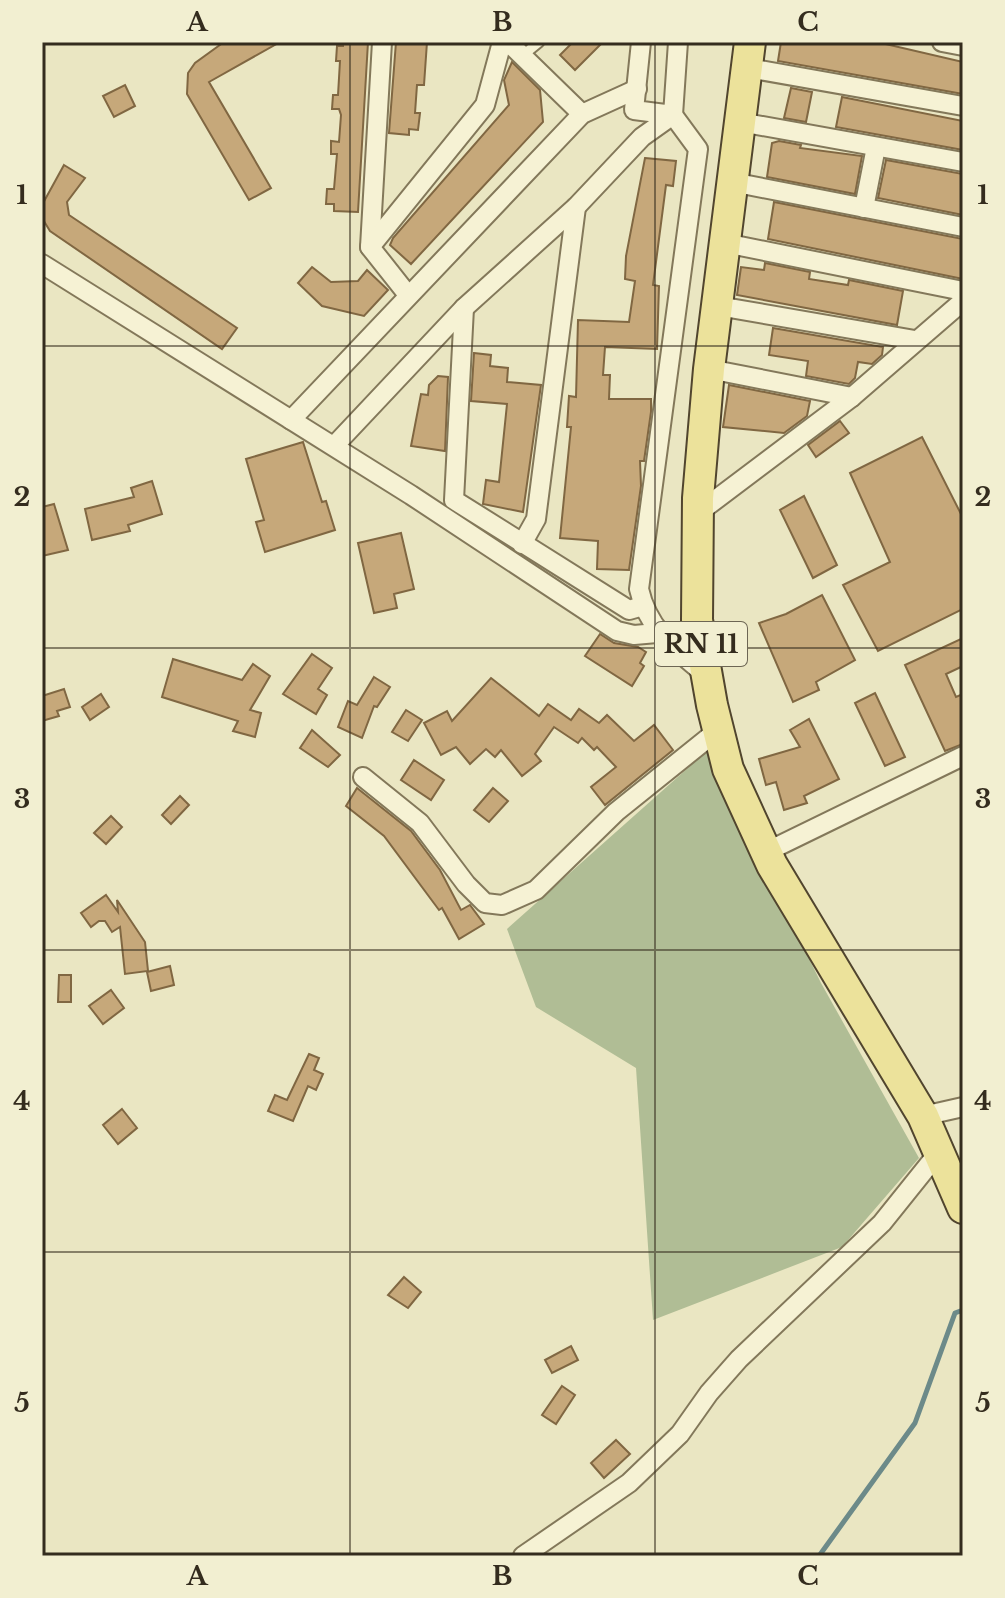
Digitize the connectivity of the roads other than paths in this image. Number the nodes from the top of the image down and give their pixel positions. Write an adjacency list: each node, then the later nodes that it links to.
1 (382, 42): 22 (street)
2 (505, 42): 9 (street); 22 (street)
3 (539, 42): 9 (lane)
4 (641, 42): 10 (street)
5 (678, 42): 13 (street)
6 (942, 42): 7 (street)
7 (963, 46)
8 (749, 55): 11 (street); 14 (main road, RN 11)
9 (522, 56): 12 (street)
10 (637, 89): 12 (street); 13 (street)
11 (963, 106)
12 (582, 114): 25 (street)
13 (673, 115): 18 (street); 36 (street)
14 (740, 122): 15 (street); 17 (main road, RN 11)
15 (876, 147): 16 (street); 19 (street)
16 (963, 162)
17 (732, 182): 19 (street); 21 (main road, RN 11)
18 (576, 207): 28 (street); 35 (street)
19 (864, 208): 20 (street)
20 (963, 227)
21 (725, 243): 24 (street); 27 (main road, RN 11)
22 (370, 247): 25 (street)
23 (42, 264): 32 (street)
24 (963, 291)
25 (408, 295): 32 (street)
26 (963, 301): 29 (street)
27 (718, 306): 29 (street); 30 (main road, RN 11)
28 (464, 308): 33 (street); 35 (street)
29 (915, 340): 31 (street)
30 (709, 369): 31 (street); 34 (main road, RN 11)
31 (852, 397): 34 (street)
32 (291, 420): 33 (street)
33 (334, 446): 38 (street)
34 (698, 513): 39 (main road, RN 11)
35 (522, 544): 36 (street)
36 (643, 606): 37 (street); 38 (street)
37 (657, 633): 38 (street); 39 (street)
38 (634, 635)
39 (707, 676): 40 (main road, RN 11)
40 (718, 730): 42 (street); 43 (main road, RN 11)
41 (963, 756): 43 (street)
42 (363, 777)
43 (766, 852): 45 (main road, RN 11)
44 (963, 1107): 45 (street)
45 (923, 1116): 46 (main road, RN 11)
46 (953, 1177): 47 (street)
47 (523, 1556)

